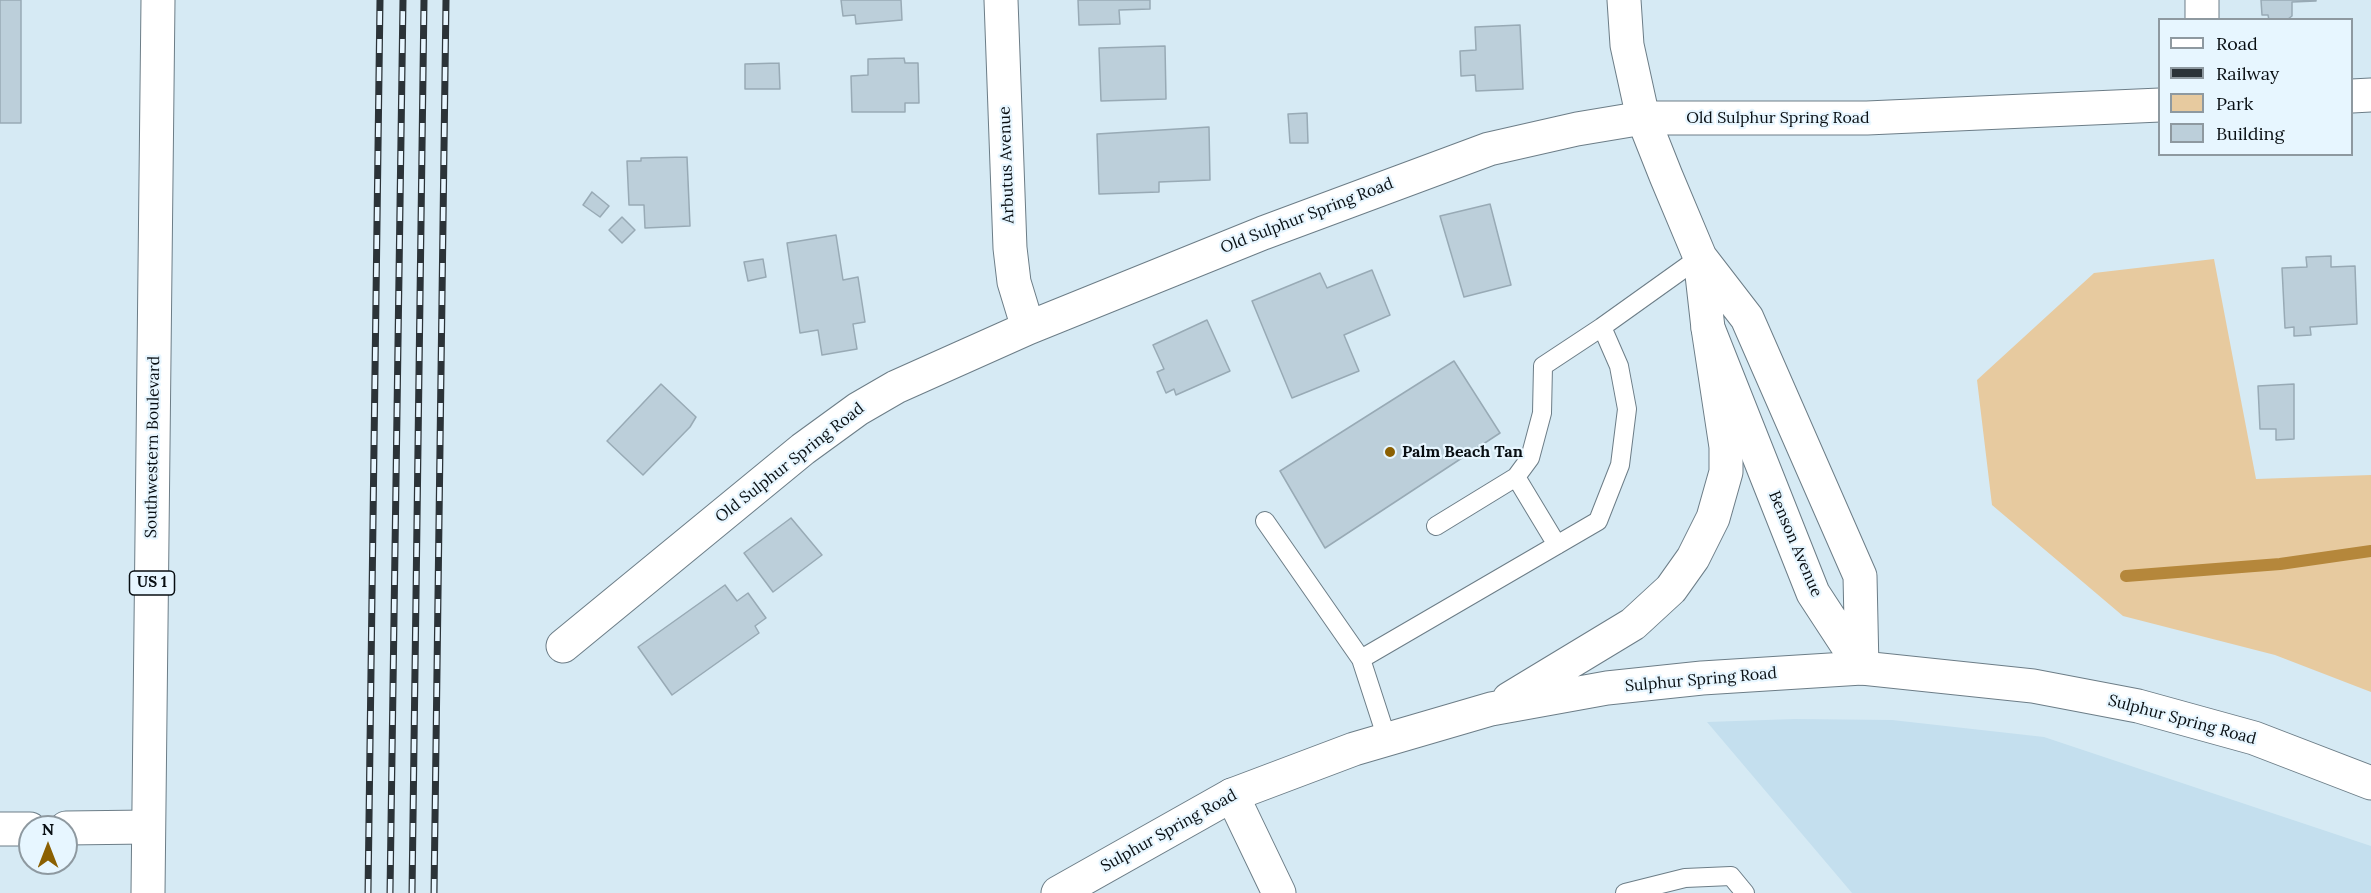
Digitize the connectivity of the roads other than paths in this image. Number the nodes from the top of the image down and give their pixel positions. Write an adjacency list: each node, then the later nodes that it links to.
1 (158, 0): 25 (street, Southwestern Boulevard / US 1)
2 (1001, 0): 12 (street, Arbutus Avenue)
3 (1624, 0): 9 (street, Benson Avenue)
4 (2202, 0): 5 (street)
5 (2202, 18)
6 (2371, 95): 7 (street)
7 (2353, 96)
8 (2158, 105): 9 (street, Old Sulphur Spring Road)
9 (1643, 118): 10 (street, Benson Avenue); 12 (street, Old Sulphur Spring Road)
10 (1700, 257): 11 (lane); 13 (street, Benson Avenue); 20 (street, Benson Avenue)
11 (1602, 327): 14 (lane); 17 (lane)
12 (1028, 328): 18 (street, Old Sulphur Spring Road)
13 (1708, 328): 20 (street, Benson Avenue); 21 (street)
14 (1516, 477): 16 (lane); 17 (lane)
15 (1265, 521): 19 (lane)
16 (1436, 526)
17 (1557, 545): 19 (lane)
18 (563, 646)
19 (1361, 659): 22 (lane)
20 (1862, 668): 21 (street, Sulphur Spring Road); 23 (street, Sulphur Spring Road)
21 (1491, 710): 22 (street, Sulphur Spring Road)
22 (1387, 739): 24 (street, Sulphur Spring Road)
23 (2371, 783)
24 (1232, 795): 30 (street, Sulphur Spring Road); 31 (street)
25 (148, 827): 26 (street); 29 (street, Southwestern Boulevard / US 1)
26 (78, 828)
27 (0, 829): 28 (street)
28 (18, 829)
29 (148, 893)
30 (1058, 893)
31 (1279, 893)
32 (1625, 893): 33 (lane)
33 (1745, 893)

